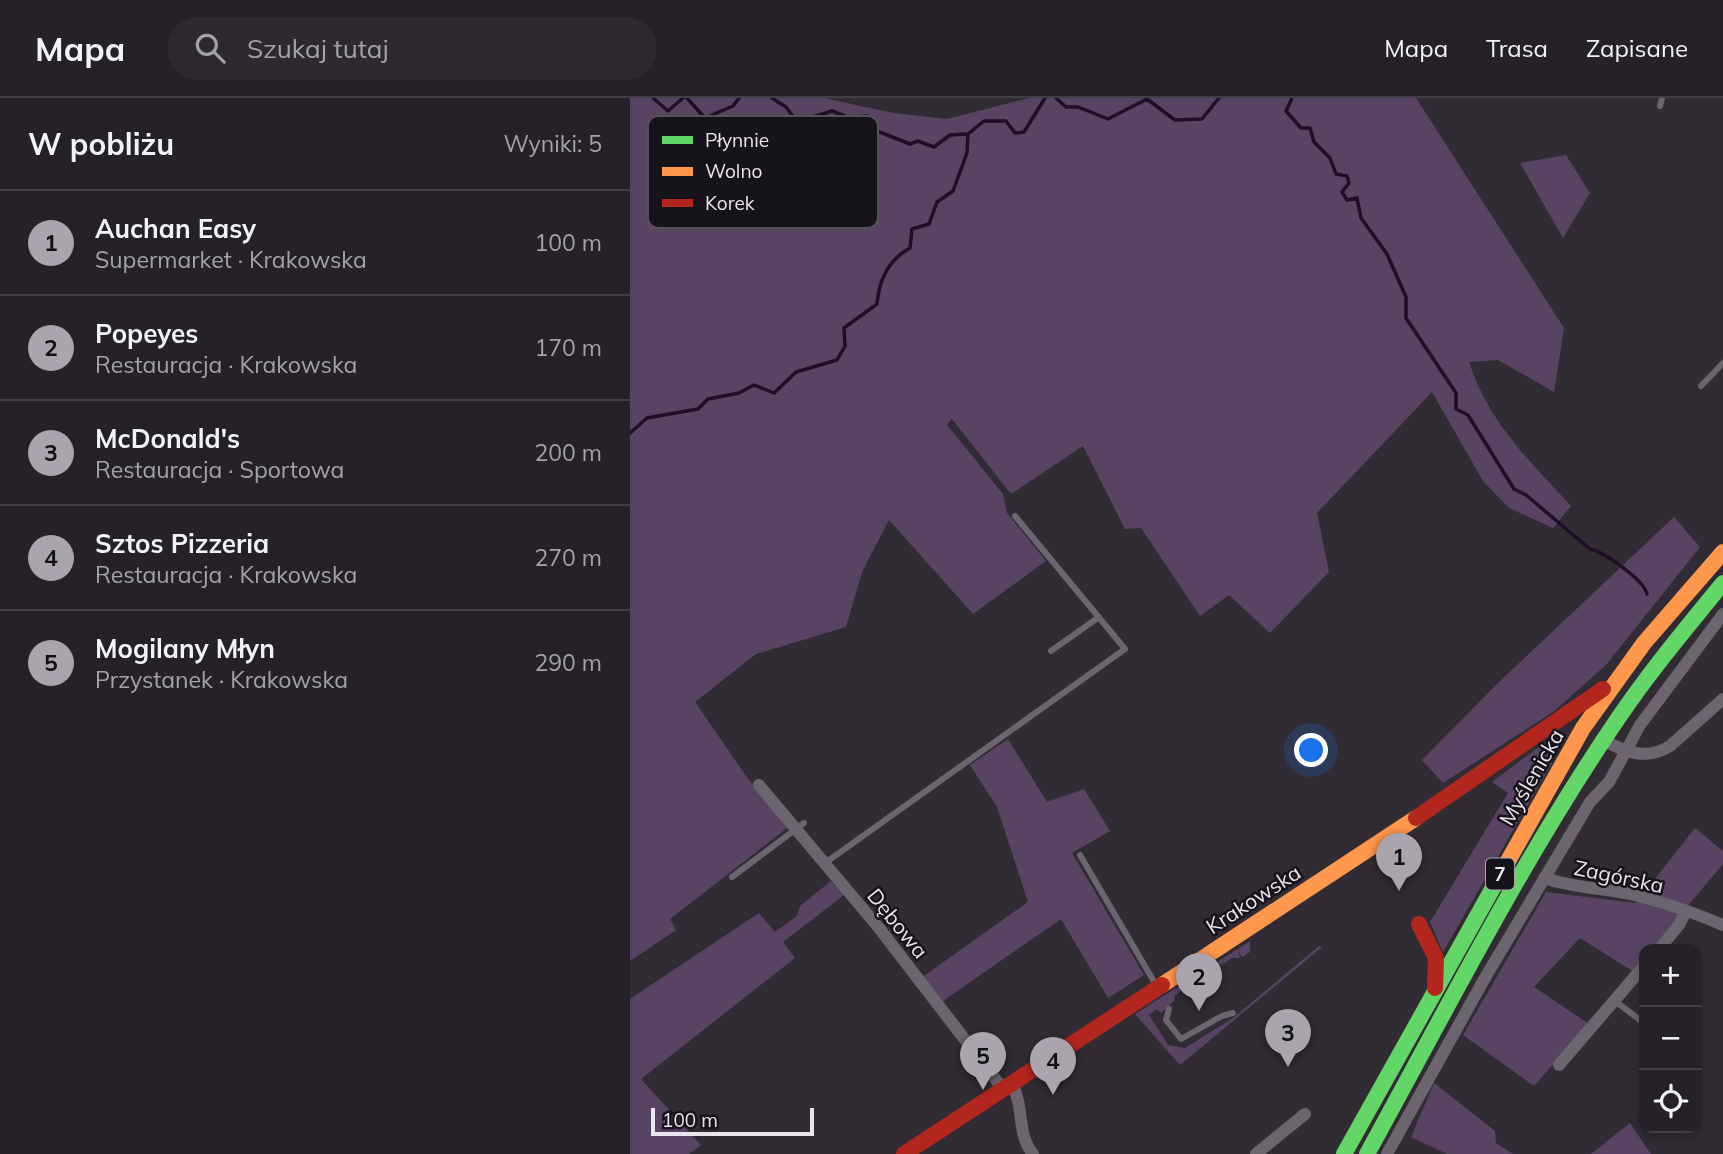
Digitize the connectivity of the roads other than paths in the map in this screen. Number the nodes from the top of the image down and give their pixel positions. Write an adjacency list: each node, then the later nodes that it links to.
1 (1723, 363): 2 (lane)
2 (1701, 386)
3 (1015, 516): 7 (lane)
4 (1723, 552): 9 (main road, Myślenicka / 7)
5 (1723, 583): 12 (main road, Myślenicka / 7)
6 (1723, 614): 13 (street)
7 (1099, 617): 8 (lane); 18 (lane)
8 (1051, 651)
9 (1614, 682): 11 (main road, Krakowska); 14 (main road, Myślenicka / 7)
10 (1723, 699): 13 (street)
11 (1540, 733): 14 (main road); 26 (main road, Krakowska)
12 (1602, 739): 13 (street); 39 (main road, Myślenicka / 7)
13 (1623, 751): 20 (street)
14 (1565, 757): 27 (main road, Myślenicka / 7)
15 (759, 785): 16 (street, Dębowa)
16 (799, 826): 18 (street, Dębowa); 19 (lane)
17 (1080, 855): 26 (lane)
18 (825, 863): 33 (street, Dębowa)
19 (733, 877)
20 (1544, 878): 21 (street, Zagórska); 40 (street)
21 (1686, 911): 23 (street, Zagórska); 24 (street, Zagórska)
22 (1419, 924): 27 (main road)
23 (1723, 925)
24 (1663, 944)
25 (1639, 972): 28 (street)
26 (1157, 987): 33 (main road, Krakowska)
27 (1435, 991): 38 (main road, Myślenicka / 7)
28 (1615, 1001): 31 (lane); 32 (street)
29 (1169, 1009): 30 (lane)
30 (1233, 1013)
31 (1639, 1019)
32 (1559, 1065)
33 (1007, 1086): 35 (main road, Krakowska); 36 (street)
34 (1305, 1114): 37 (street)
35 (904, 1154)
36 (1034, 1154)
37 (1256, 1154)
38 (1344, 1154)
39 (1367, 1154)
40 (1387, 1154)

